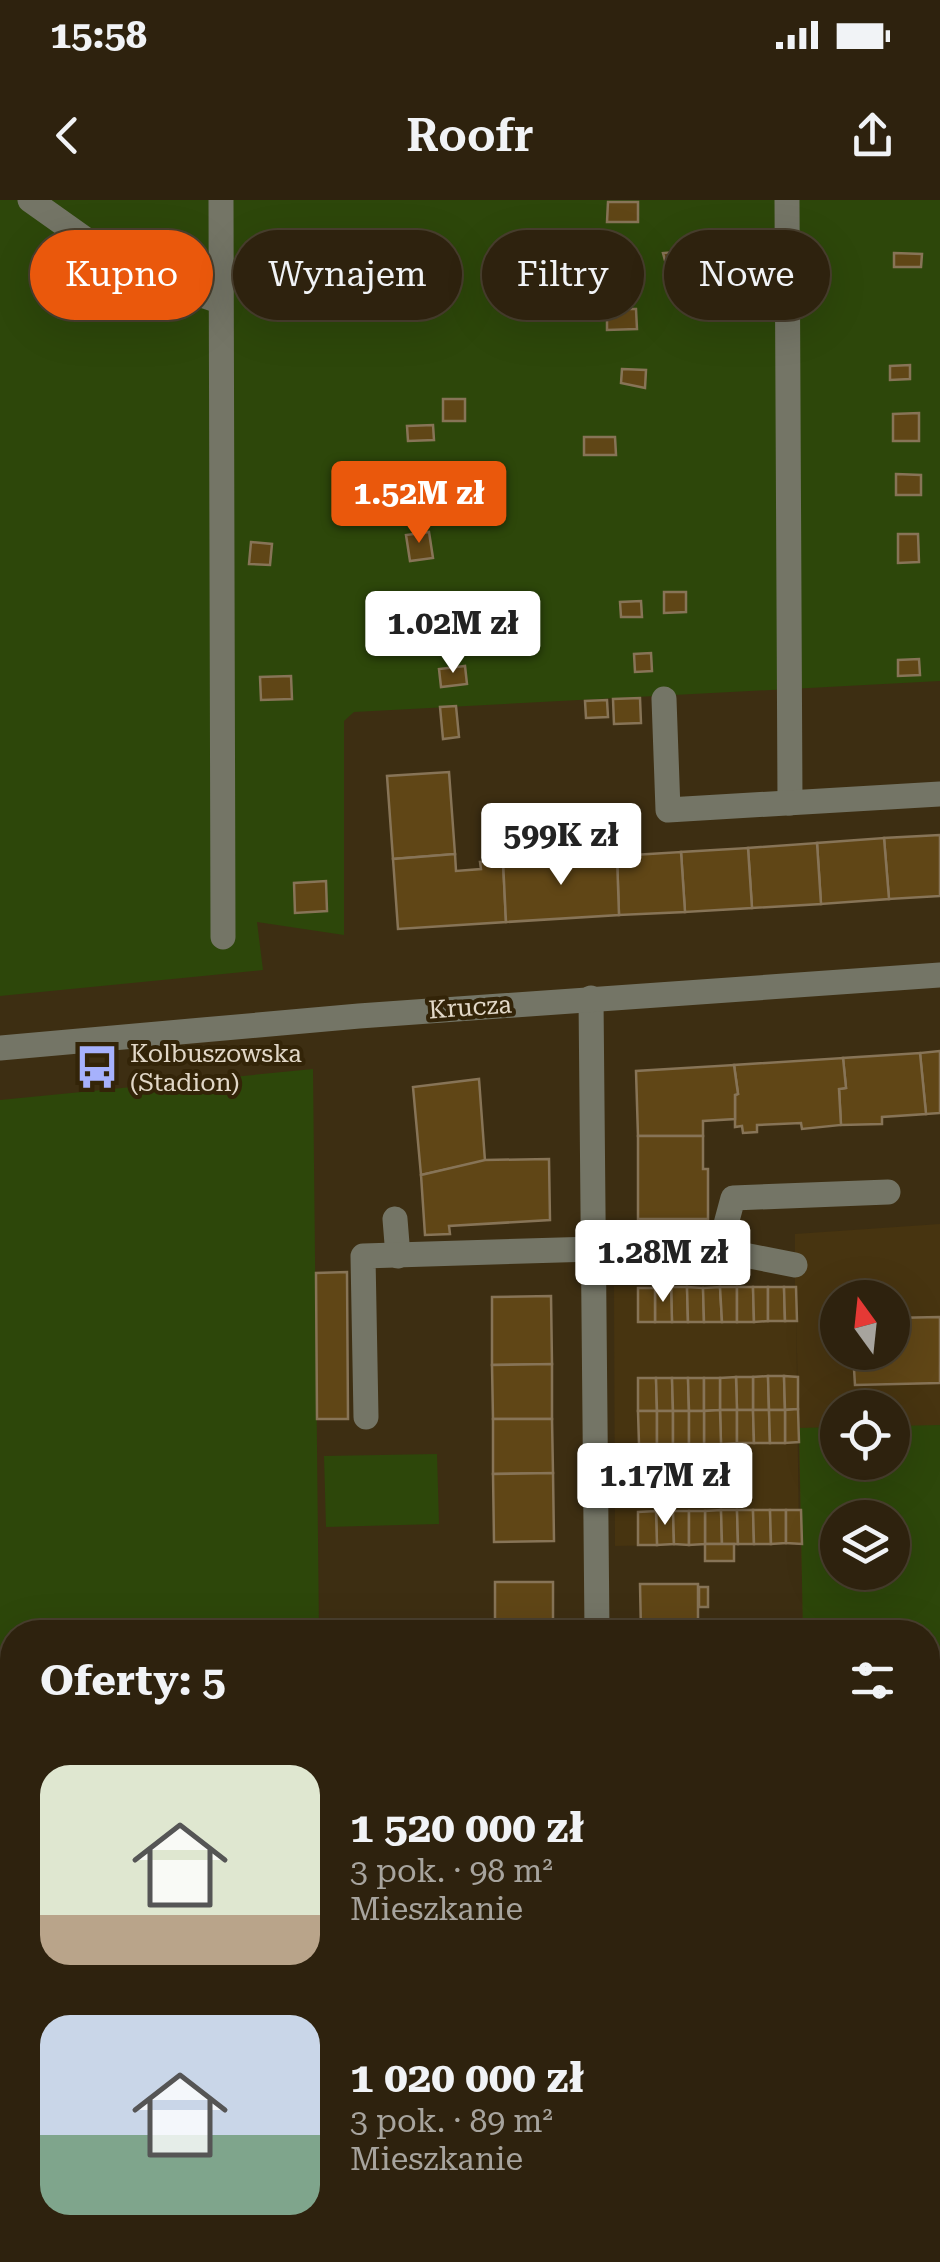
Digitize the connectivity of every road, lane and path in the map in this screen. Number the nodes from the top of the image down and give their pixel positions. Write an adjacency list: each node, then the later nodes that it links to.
1 (30, 200): 4 (street)
2 (220, 200): 4 (street)
3 (787, 200): 7 (street)
4 (219, 301): 8 (street)
5 (664, 700): 7 (street)
6 (940, 794): 7 (street)
7 (790, 803)
8 (223, 937)
9 (940, 975): 10 (street, Krucza)
10 (591, 998): 11 (street, Krucza); 14 (street)
11 (0, 1048)
12 (888, 1192): 15 (street)
13 (396, 1219): 16 (street)
14 (594, 1250): 15 (street); 16 (street); 19 (street)
15 (719, 1250): 17 (street)
16 (398, 1256): 18 (street)
17 (796, 1264)
18 (366, 1417)
19 (598, 1620)

